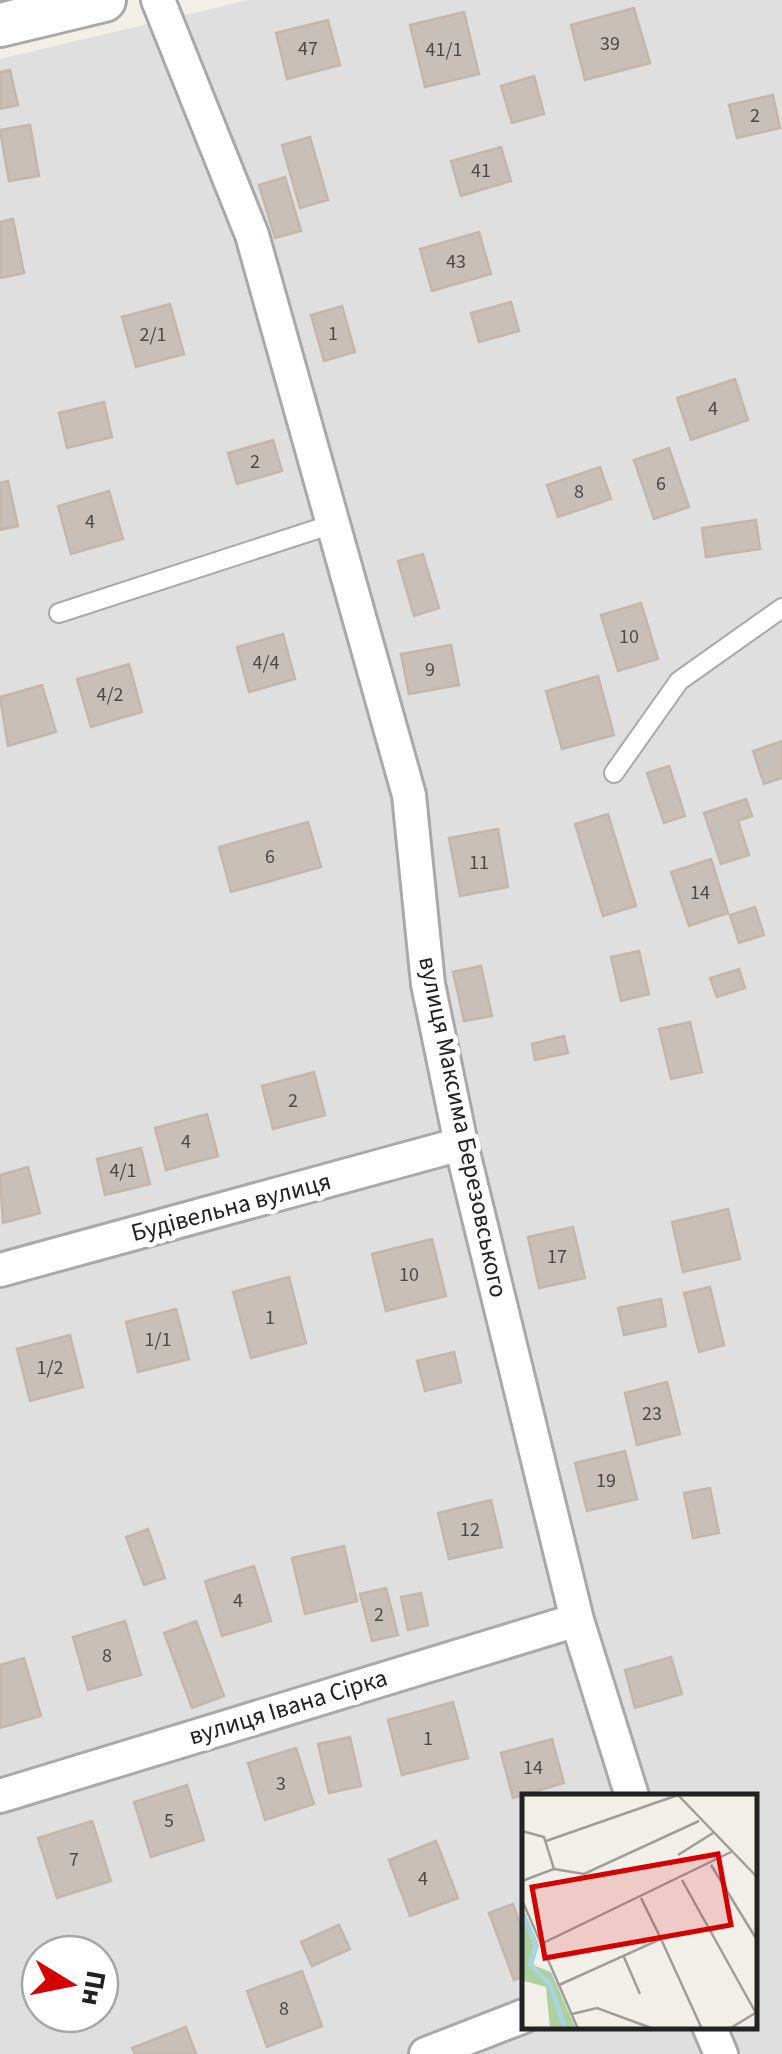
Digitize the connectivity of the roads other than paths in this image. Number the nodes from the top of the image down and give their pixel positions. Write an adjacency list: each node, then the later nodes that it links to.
1 (104, 0): 3 (street)
2 (158, 0): 4 (street, вулиця Максима Березовського)
3 (0, 26)
4 (336, 523): 6 (lane); 8 (street, вулиця Максима Березовського)
5 (782, 608): 7 (lane)
6 (59, 613)
7 (614, 773)
8 (461, 1144): 9 (street, Будівельна вулиця); 10 (street, вулиця Максима Березовського)
9 (0, 1270)
10 (577, 1620): 11 (street, вулиця Максима Березовського); 12 (street, вулиця Івана Сірка)
11 (631, 1794)
12 (0, 1796)
13 (522, 2017): 15 (street)
14 (711, 2029): 16 (street)
15 (426, 2054)
16 (721, 2054)

